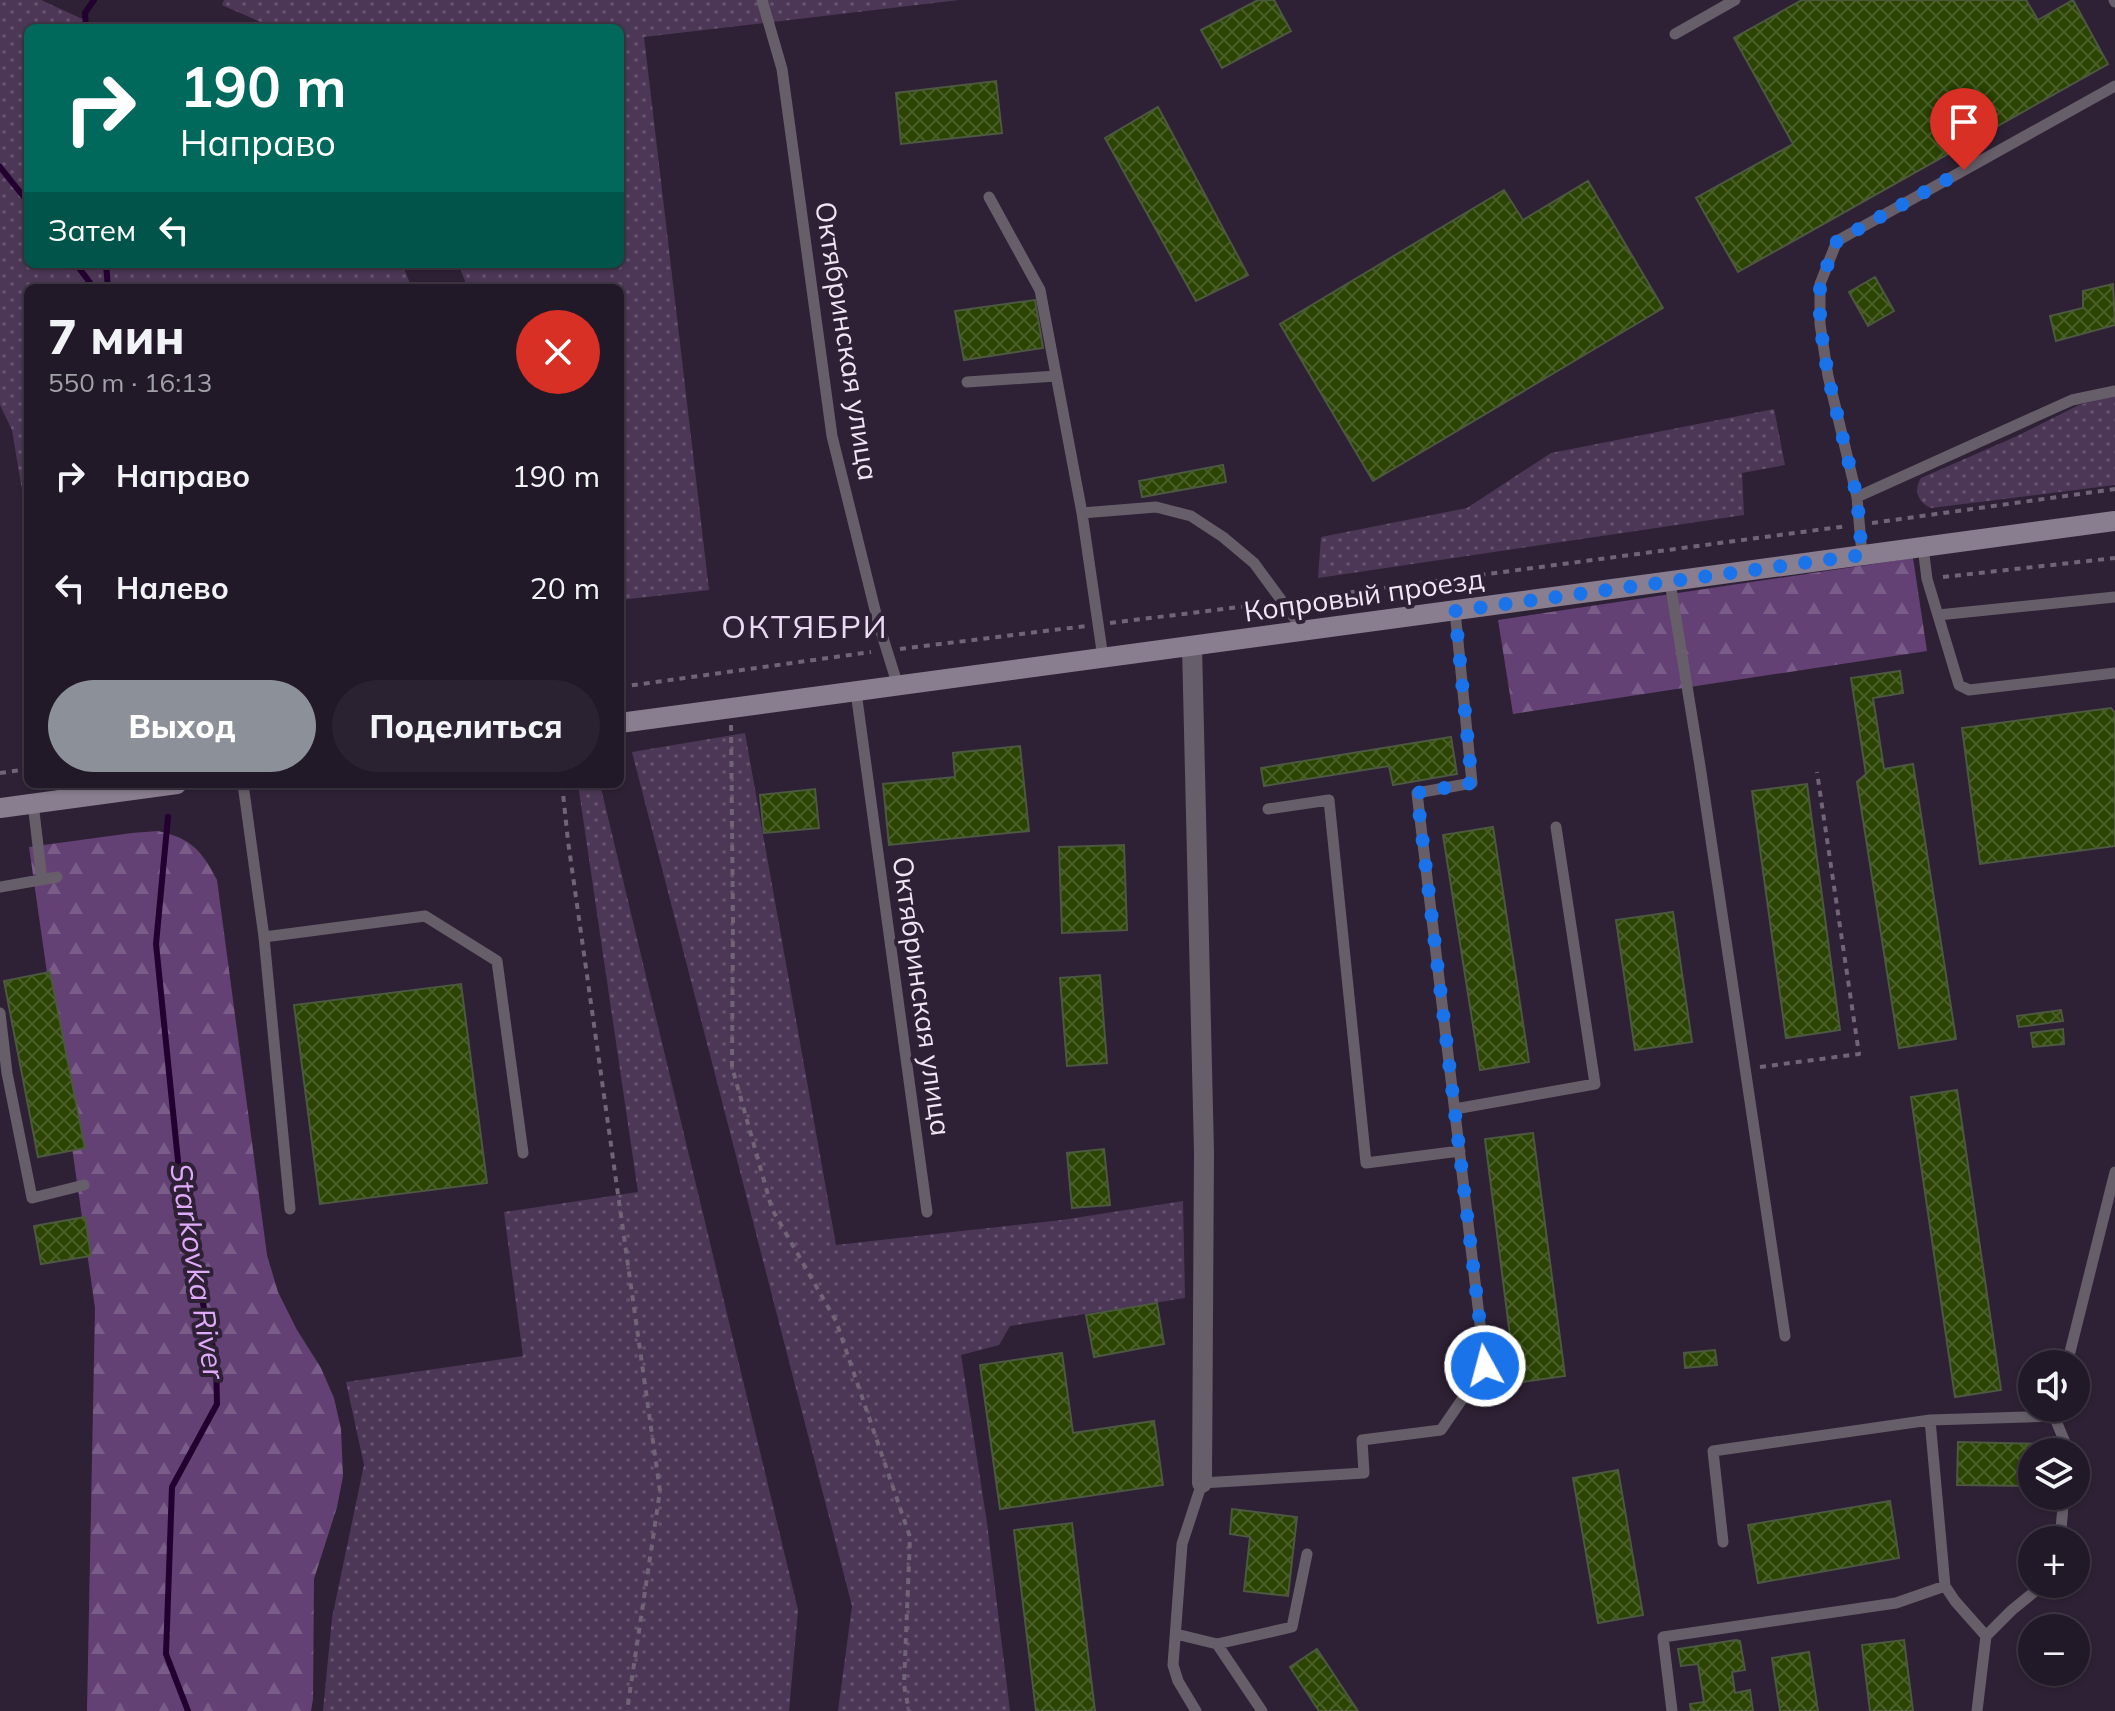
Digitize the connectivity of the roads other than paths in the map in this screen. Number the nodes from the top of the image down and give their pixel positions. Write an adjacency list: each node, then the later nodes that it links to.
1 (762, 0): 22 (lane, Октябринская улица)
2 (1735, 0): 3 (lane)
3 (1675, 34)
4 (2115, 86): 9 (lane)
5 (989, 197): 6 (lane)
6 (1056, 376): 7 (lane); 10 (lane)
7 (967, 382)
8 (2115, 391): 9 (lane)
9 (1857, 497): 13 (lane)
10 (1082, 513): 18 (lane); 20 (lane)
11 (2115, 521): 12 (main road, Копровый проезд)
12 (1923, 547): 13 (main road, Копровый проезд); 17 (lane)
13 (1862, 555): 14 (main road, Копровый проезд)
14 (1670, 582): 16 (main road, Копровый проезд); 44 (lane)
15 (2115, 597): 17 (lane)
16 (1455, 611): 18 (main road, Копровый проезд); 37 (lane)
17 (1938, 615): 21 (lane)
18 (1304, 631): 19 (main road, Копровый проезд)
19 (1192, 646): 20 (main road, Копровый проезд); 48 (street)
20 (1103, 658): 22 (main road, Копровый проезд)
21 (2115, 673)
22 (898, 686): 23 (main road, Копровый проезд)
23 (856, 692): 24 (main road, Копровый проезд); 43 (lane, Октябринская улица)
24 (624, 722)
25 (147, 788): 27 (main road)
26 (244, 788): 34 (lane)
27 (33, 803): 28 (main road); 32 (lane)
28 (0, 808)
29 (1268, 809): 38 (lane)
30 (1556, 827): 37 (lane)
31 (57, 877): 32 (lane)
32 (42, 880): 33 (lane)
33 (0, 887)
34 (264, 937): 39 (lane); 42 (lane)
35 (0, 1013): 36 (lane)
36 (3, 1073): 41 (lane)
37 (1455, 1109): 38 (lane)
38 (1460, 1151): 48 (lane)
39 (523, 1153)
40 (2115, 1172): 45 (lane)
41 (84, 1185)
42 (290, 1209)
43 (927, 1212)
44 (1785, 1336)
45 (2070, 1350)
46 (2018, 1414): 47 (lane)
47 (1930, 1420): 49 (lane); 51 (lane)
48 (1202, 1483): 53 (lane)
49 (1723, 1542)
50 (1307, 1554): 55 (lane)
51 (1945, 1586): 54 (lane); 58 (lane)
52 (2027, 1598): 54 (lane)
53 (1176, 1634): 55 (lane); 56 (lane)
54 (1986, 1636): 59 (lane)
55 (1217, 1644): 57 (lane)
56 (1196, 1711)
57 (1262, 1711)
58 (1672, 1711)
59 (1977, 1711)

